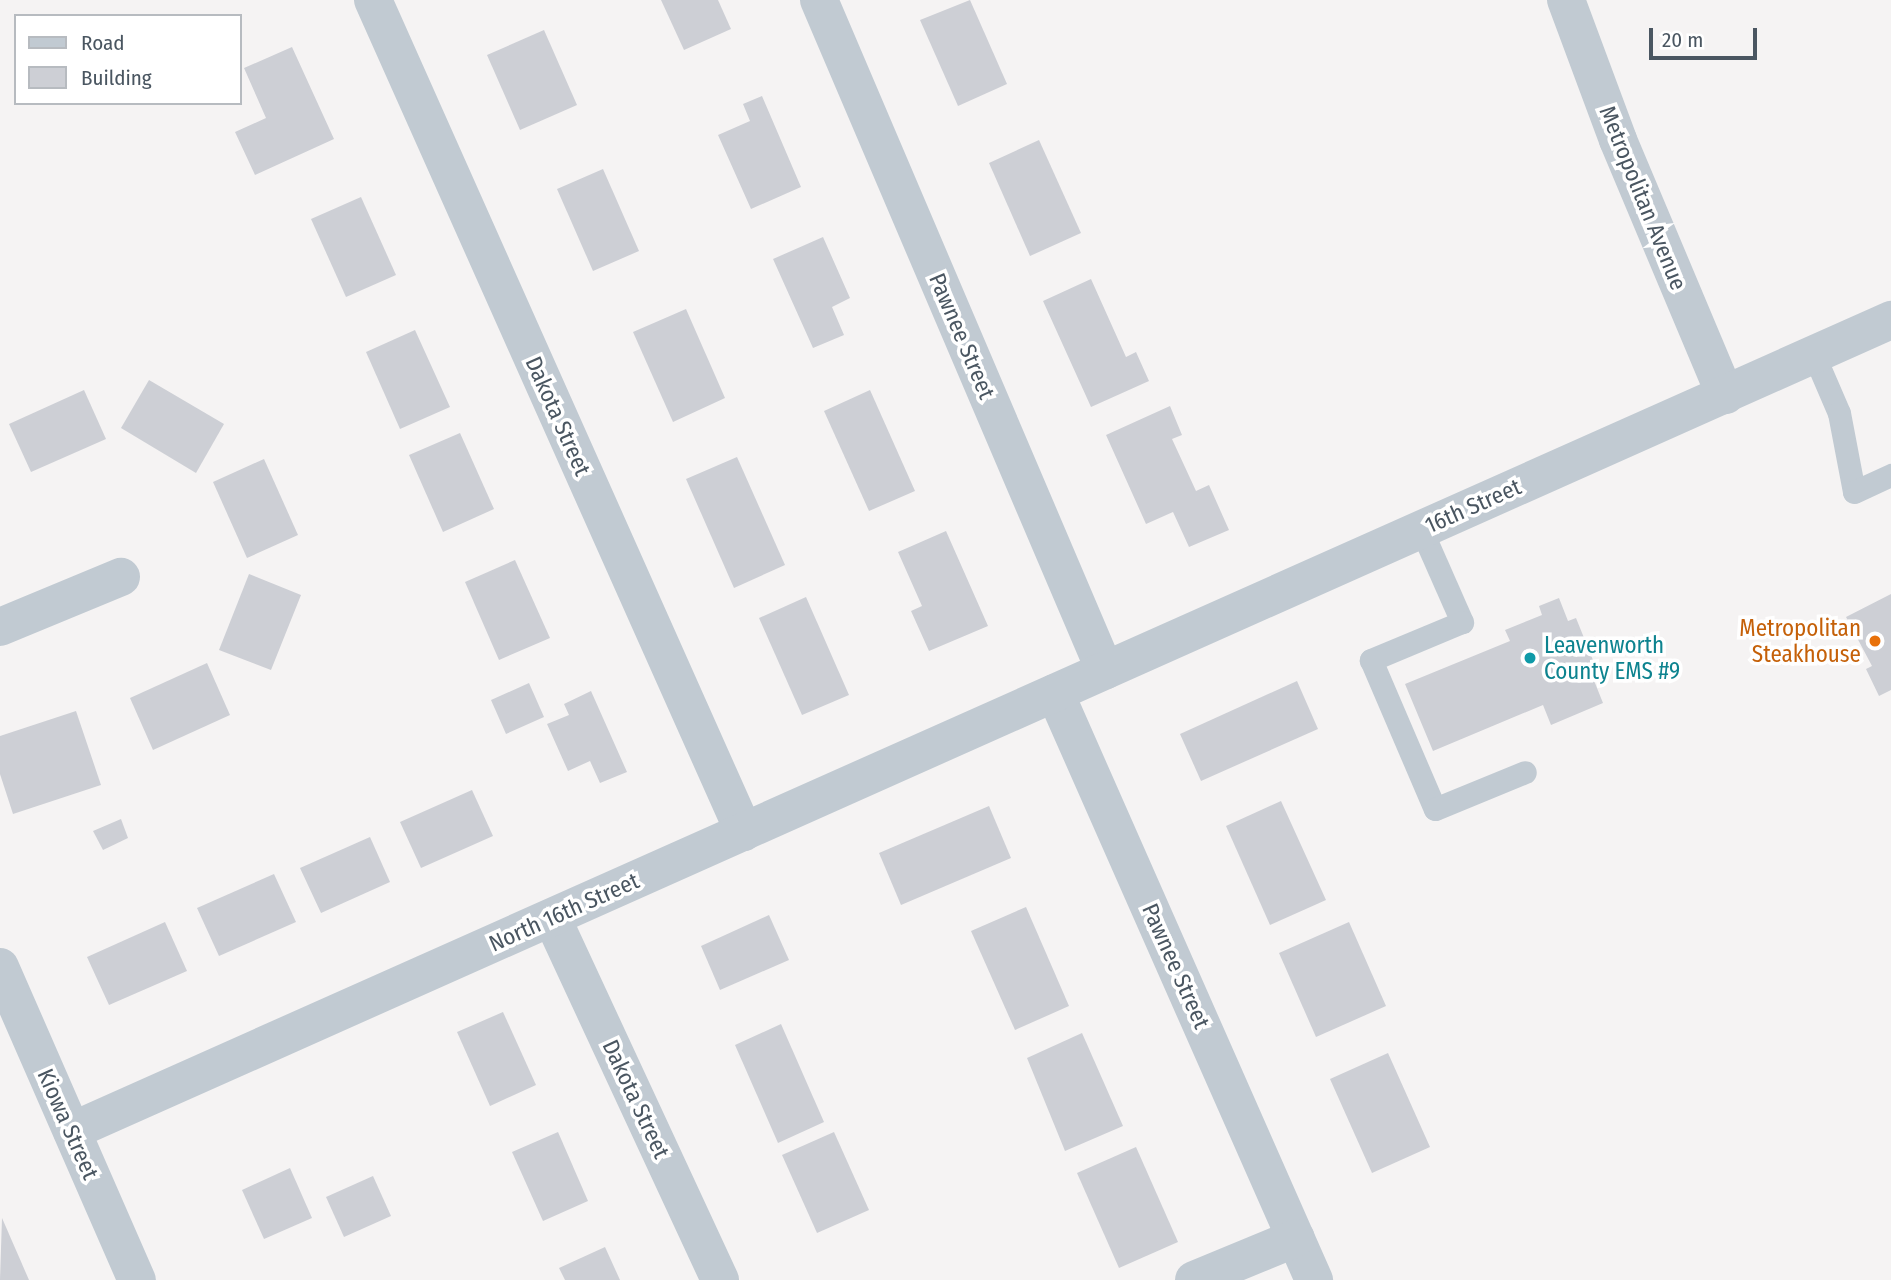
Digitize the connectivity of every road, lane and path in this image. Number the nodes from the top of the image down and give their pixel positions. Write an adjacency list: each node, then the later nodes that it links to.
1 (373, 0): 14 (street, Dakota Street)
2 (819, 0): 11 (street, Pawnee Street)
3 (1566, 0): 6 (street, Metropolitan Avenue)
4 (1891, 320): 5 (street, 16th Street)
5 (1814, 355): 6 (street, 16th Street); 7 (lane)
6 (1724, 395): 8 (street, 16th Street)
7 (1891, 475)
8 (1421, 529): 11 (street, 16th Street); 13 (lane)
9 (121, 576): 10 (street)
10 (0, 627)
11 (1105, 671): 12 (street, 16th Street)
12 (1055, 693): 14 (street, North 16th Street); 18 (street, Pawnee Street)
13 (1525, 772)
14 (744, 832): 15 (street, North 16th Street)
15 (552, 918): 17 (street, North 16th Street); 20 (street, Dakota Street)
16 (0, 967): 17 (street, Kiowa Street)
17 (72, 1131): 19 (street, Kiowa Street)
18 (1296, 1238): 21 (street); 22 (street, Pawnee Street)
19 (137, 1280)
20 (720, 1280)
21 (1194, 1280)
22 (1314, 1280)

